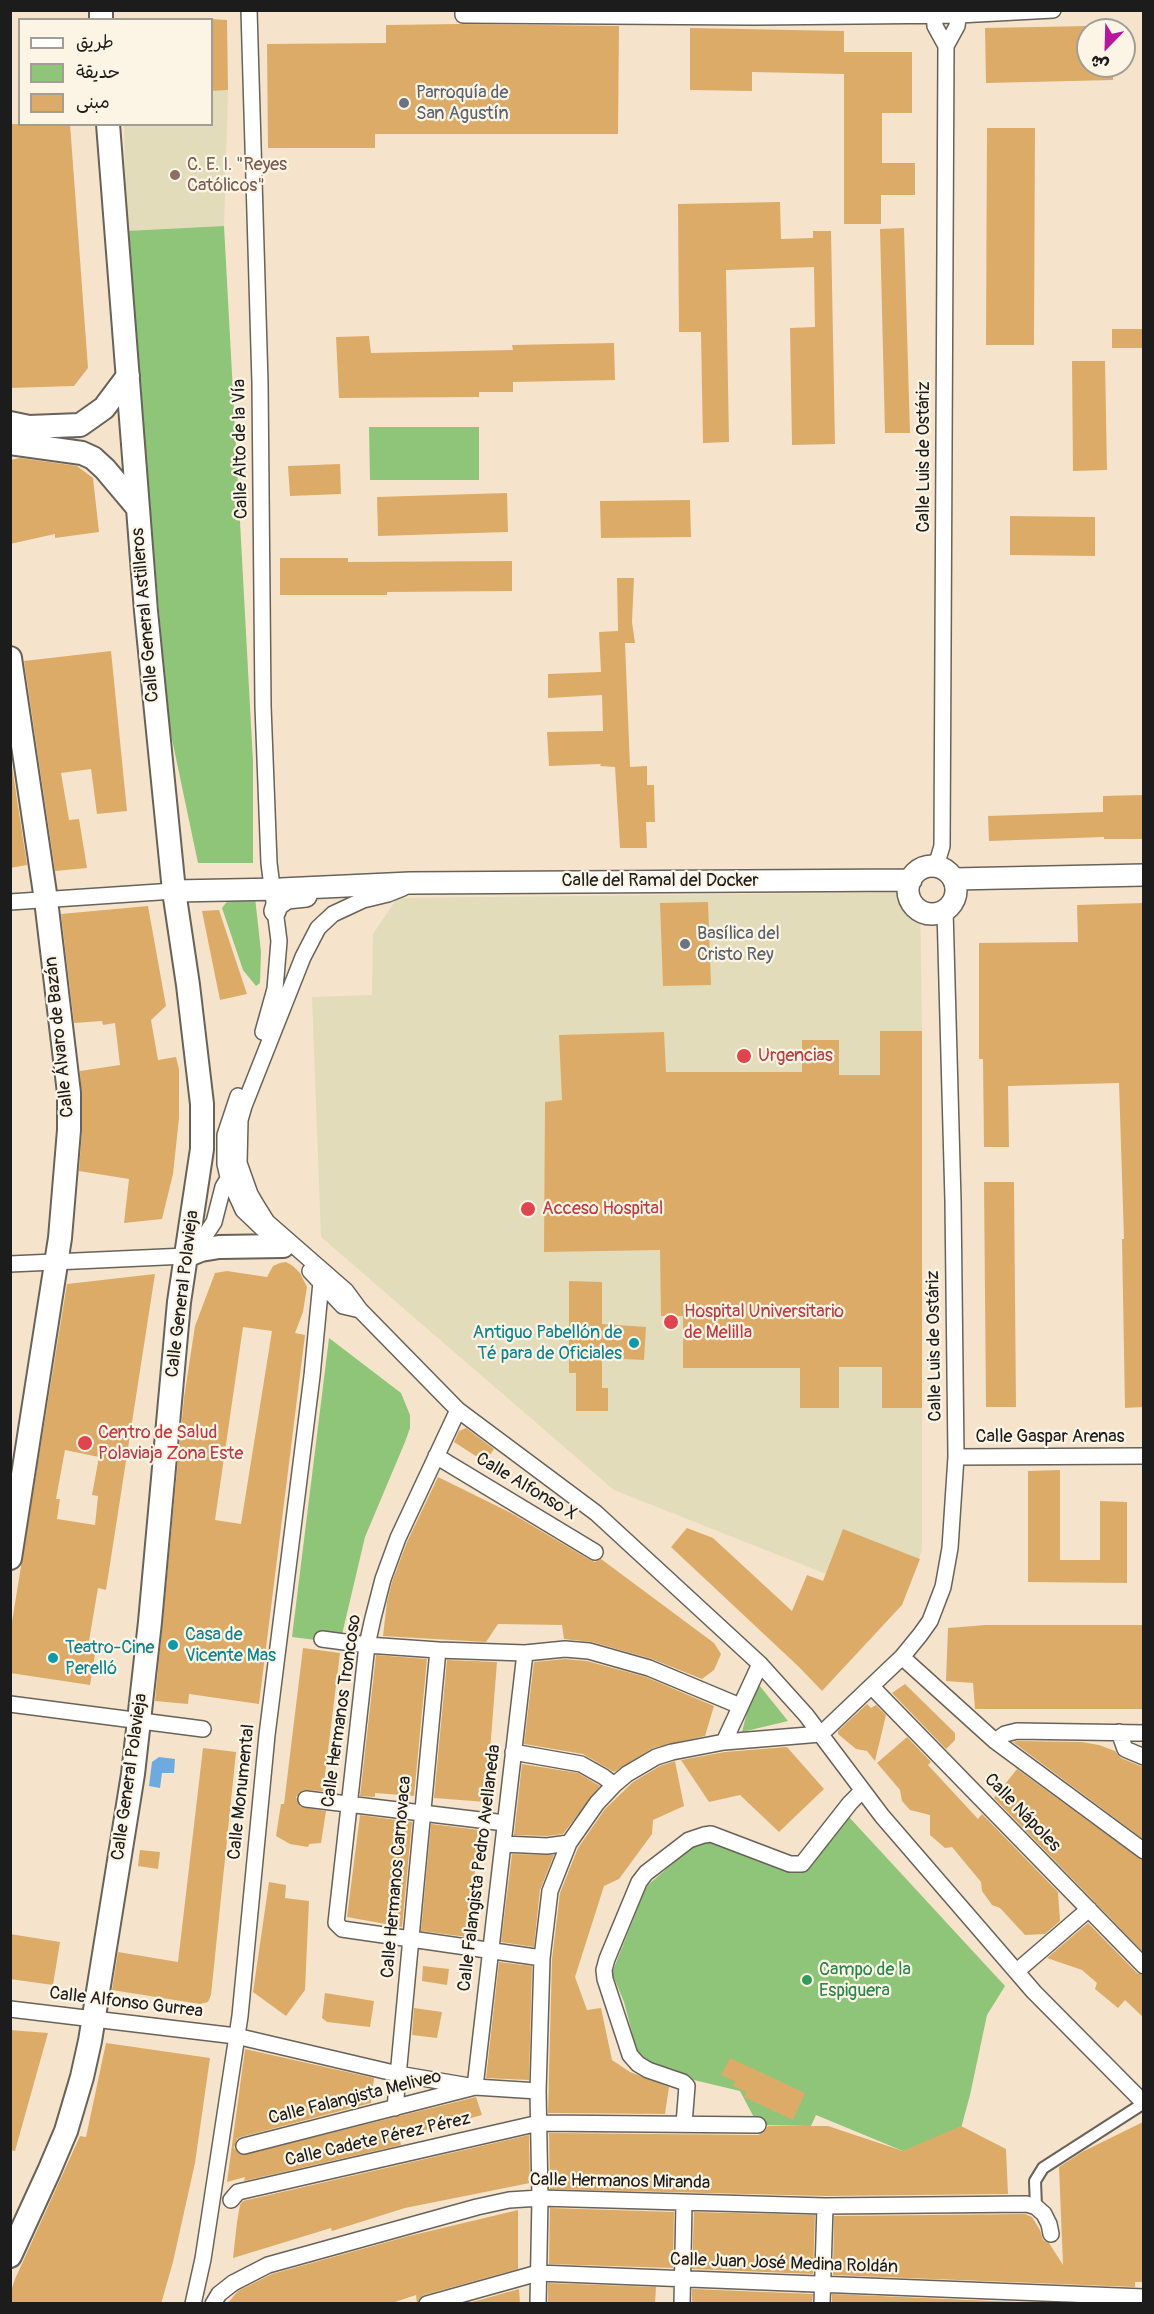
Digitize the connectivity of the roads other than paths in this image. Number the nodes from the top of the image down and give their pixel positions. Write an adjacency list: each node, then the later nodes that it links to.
1 (249, 10): 24 (street, Calle Alto de la Vía)
2 (1053, 10): 3 (street)
3 (1036, 11): 10 (street)
4 (463, 13): 5 (street)
5 (546, 13): 6 (street)
6 (641, 13): 7 (street)
7 (672, 13): 11 (street)
8 (839, 13): 9 (street); 11 (street)
9 (934, 13): 10 (street); 12 (street, Calle Luis de Ostáriz)
10 (959, 13): 12 (street, Calle Luis de Ostáriz)
11 (754, 14)
12 (946, 46): 19 (street, Calle Luis de Ostáriz)
13 (108, 126): 14 (main road, Calle General Astilleros)
14 (128, 376): 15 (main road); 17 (main road, Calle General Astilleros)
15 (10, 423)
16 (10, 443): 17 (main road)
17 (137, 507): 25 (main road, Calle General Astilleros)
18 (10, 658): 26 (main road, Calle Álvaro de Bazán)
19 (936, 866): 21 (main road); 22 (main road)
20 (1143, 875): 21 (main road)
21 (954, 879): 28 (main road)
22 (910, 880): 23 (main road, Calle del Ramal del Docker); 28 (main road)
23 (410, 882): 24 (main road, Calle del Ramal del Docker); 29 (main road, Calle del Ramal del Docker); 32 (street, Calle del Ramal del Docker)
24 (272, 888): 25 (main road, Calle del Ramal del Docker); 29 (street)
25 (174, 891): 26 (street); 30 (main road, Calle General Astilleros)
26 (46, 900): 27 (street); 36 (main road, Calle Álvaro de Bazán)
27 (10, 902)
28 (945, 910): 43 (street, Calle Luis de Ostáriz)
29 (275, 911): 31 (street)
30 (202, 1104): 31 (street); 35 (main road, Calle General Polavieja)
31 (226, 1130): 32 (street); 33 (street)
32 (239, 1160): 33 (street); 39 (street, Calle del Ramal del Docker)
33 (228, 1177): 34 (street); 35 (street)
34 (283, 1246): 35 (main road); 38 (street)
35 (186, 1256): 36 (street); 55 (main road, Calle General Polavieja)
36 (57, 1262): 37 (street); 45 (main road, Calle Álvaro de Bazán)
37 (10, 1264)
38 (321, 1282): 39 (street); 81 (street, Calle Monumental)
39 (360, 1310): 40 (street)
40 (458, 1410): 41 (street, Calle Hermanos Troncoso); 51 (street)
41 (436, 1456): 44 (street, Calle Alfonso X); 47 (street, Calle Hermanos Troncoso)
42 (1143, 1456): 43 (street, Calle Gaspar Arenas)
43 (956, 1457): 50 (street, Calle Luis de Ostáriz)
44 (596, 1552)
45 (10, 1558)
46 (322, 1639): 47 (street)
47 (367, 1645): 48 (street); 67 (street, Calle Hermanos Troncoso)
48 (438, 1650): 49 (street); 68 (street, Calle Hermanos Carnovaca)
49 (525, 1653): 54 (street); 62 (street, Calle Falangista Pedro Avellaneda)
50 (902, 1657): 52 (street, Calle Luis de Ostáriz); 60 (street)
51 (760, 1664): 54 (street); 59 (street)
52 (872, 1687): 59 (street, Calle Luis de Ostáriz); 73 (street, Calle Nápoles)
53 (10, 1704): 55 (street)
54 (740, 1706): 61 (street)
55 (139, 1721): 56 (street); 80 (main road, Calle General Polavieja)
56 (203, 1729)
57 (1119, 1732): 58 (street); 60 (street); 63 (street)
58 (1143, 1733)
59 (821, 1734): 61 (street); 65 (street)
60 (995, 1741): 72 (street)
61 (724, 1742): 64 (street)
62 (513, 1752): 64 (street); 69 (street, Calle Falangista Pedro Avellaneda)
63 (1143, 1757)
64 (614, 1785): 70 (street)
65 (862, 1791): 78 (street); 88 (street)
66 (306, 1799): 67 (street)
67 (348, 1804): 68 (street); 74 (street, Calle Hermanos Troncoso)
68 (422, 1813): 69 (street); 74 (street, Calle Hermanos Carnovaca)
69 (505, 1823): 71 (street, Calle Falangista Pedro Avellaneda)
70 (569, 1843): 71 (street); 76 (street)
71 (502, 1844): 75 (street, Calle Falangista Pedro Avellaneda)
72 (1143, 1851)
73 (1089, 1909): 77 (street, Calle Nápoles); 78 (street)
74 (411, 1938): 75 (street); 82 (street, Calle Hermanos Carnovaca)
75 (490, 1950): 76 (street); 83 (street, Calle Falangista Pedro Avellaneda)
76 (542, 1958): 84 (street)
77 (1143, 1966)
78 (1017, 1971): 85 (street)
79 (10, 2009): 80 (street, Calle Alfonso Gurrea)
80 (94, 2019): 81 (street, Calle Alfonso Gurrea); 97 (main road, Calle General Polavieja)
81 (236, 2036): 82 (street, Calle Alfonso Gurrea); 104 (street, Calle Monumental)
82 (398, 2074): 83 (street, Calle Alfonso Gurrea); 86 (street, Calle Hermanos Carnovaca)
83 (475, 2087): 84 (street); 86 (street, Calle Falangista Meliveo)
84 (538, 2091): 87 (street)
85 (1143, 2103): 95 (street)
86 (395, 2108): 90 (street, Calle Falangista Meliveo)
87 (538, 2123): 88 (street, Calle Cadete Pérez Pérez); 91 (street); 92 (street, Calle Cadete Pérez Pérez)
88 (684, 2124): 89 (street, Calle Cadete Pérez Pérez)
89 (758, 2125)
90 (244, 2146)
91 (540, 2198): 93 (street, Calle Hermanos Miranda); 98 (street); 102 (street, Calle Hermanos Miranda)
92 (231, 2200)
93 (684, 2203): 94 (street, Calle Hermanos Miranda); 99 (street)
94 (825, 2206): 95 (street, Calle Hermanos Miranda); 100 (street)
95 (1036, 2207): 96 (street)
96 (1051, 2234)
97 (10, 2256)
98 (538, 2273): 99 (street, Calle Juan José Medina Roldán); 105 (street, Calle Juan José Medina Roldán); 106 (street)
99 (682, 2279): 100 (street, Calle Juan José Medina Roldán); 107 (street)
100 (823, 2284): 103 (street, Calle Juan José Medina Roldán); 108 (street)
101 (1143, 2297): 103 (street, Calle Juan José Medina Roldán)
102 (216, 2299)
103 (1053, 2299)
104 (193, 2304)
105 (427, 2304)
106 (538, 2304)
107 (682, 2304)
108 (822, 2304)

